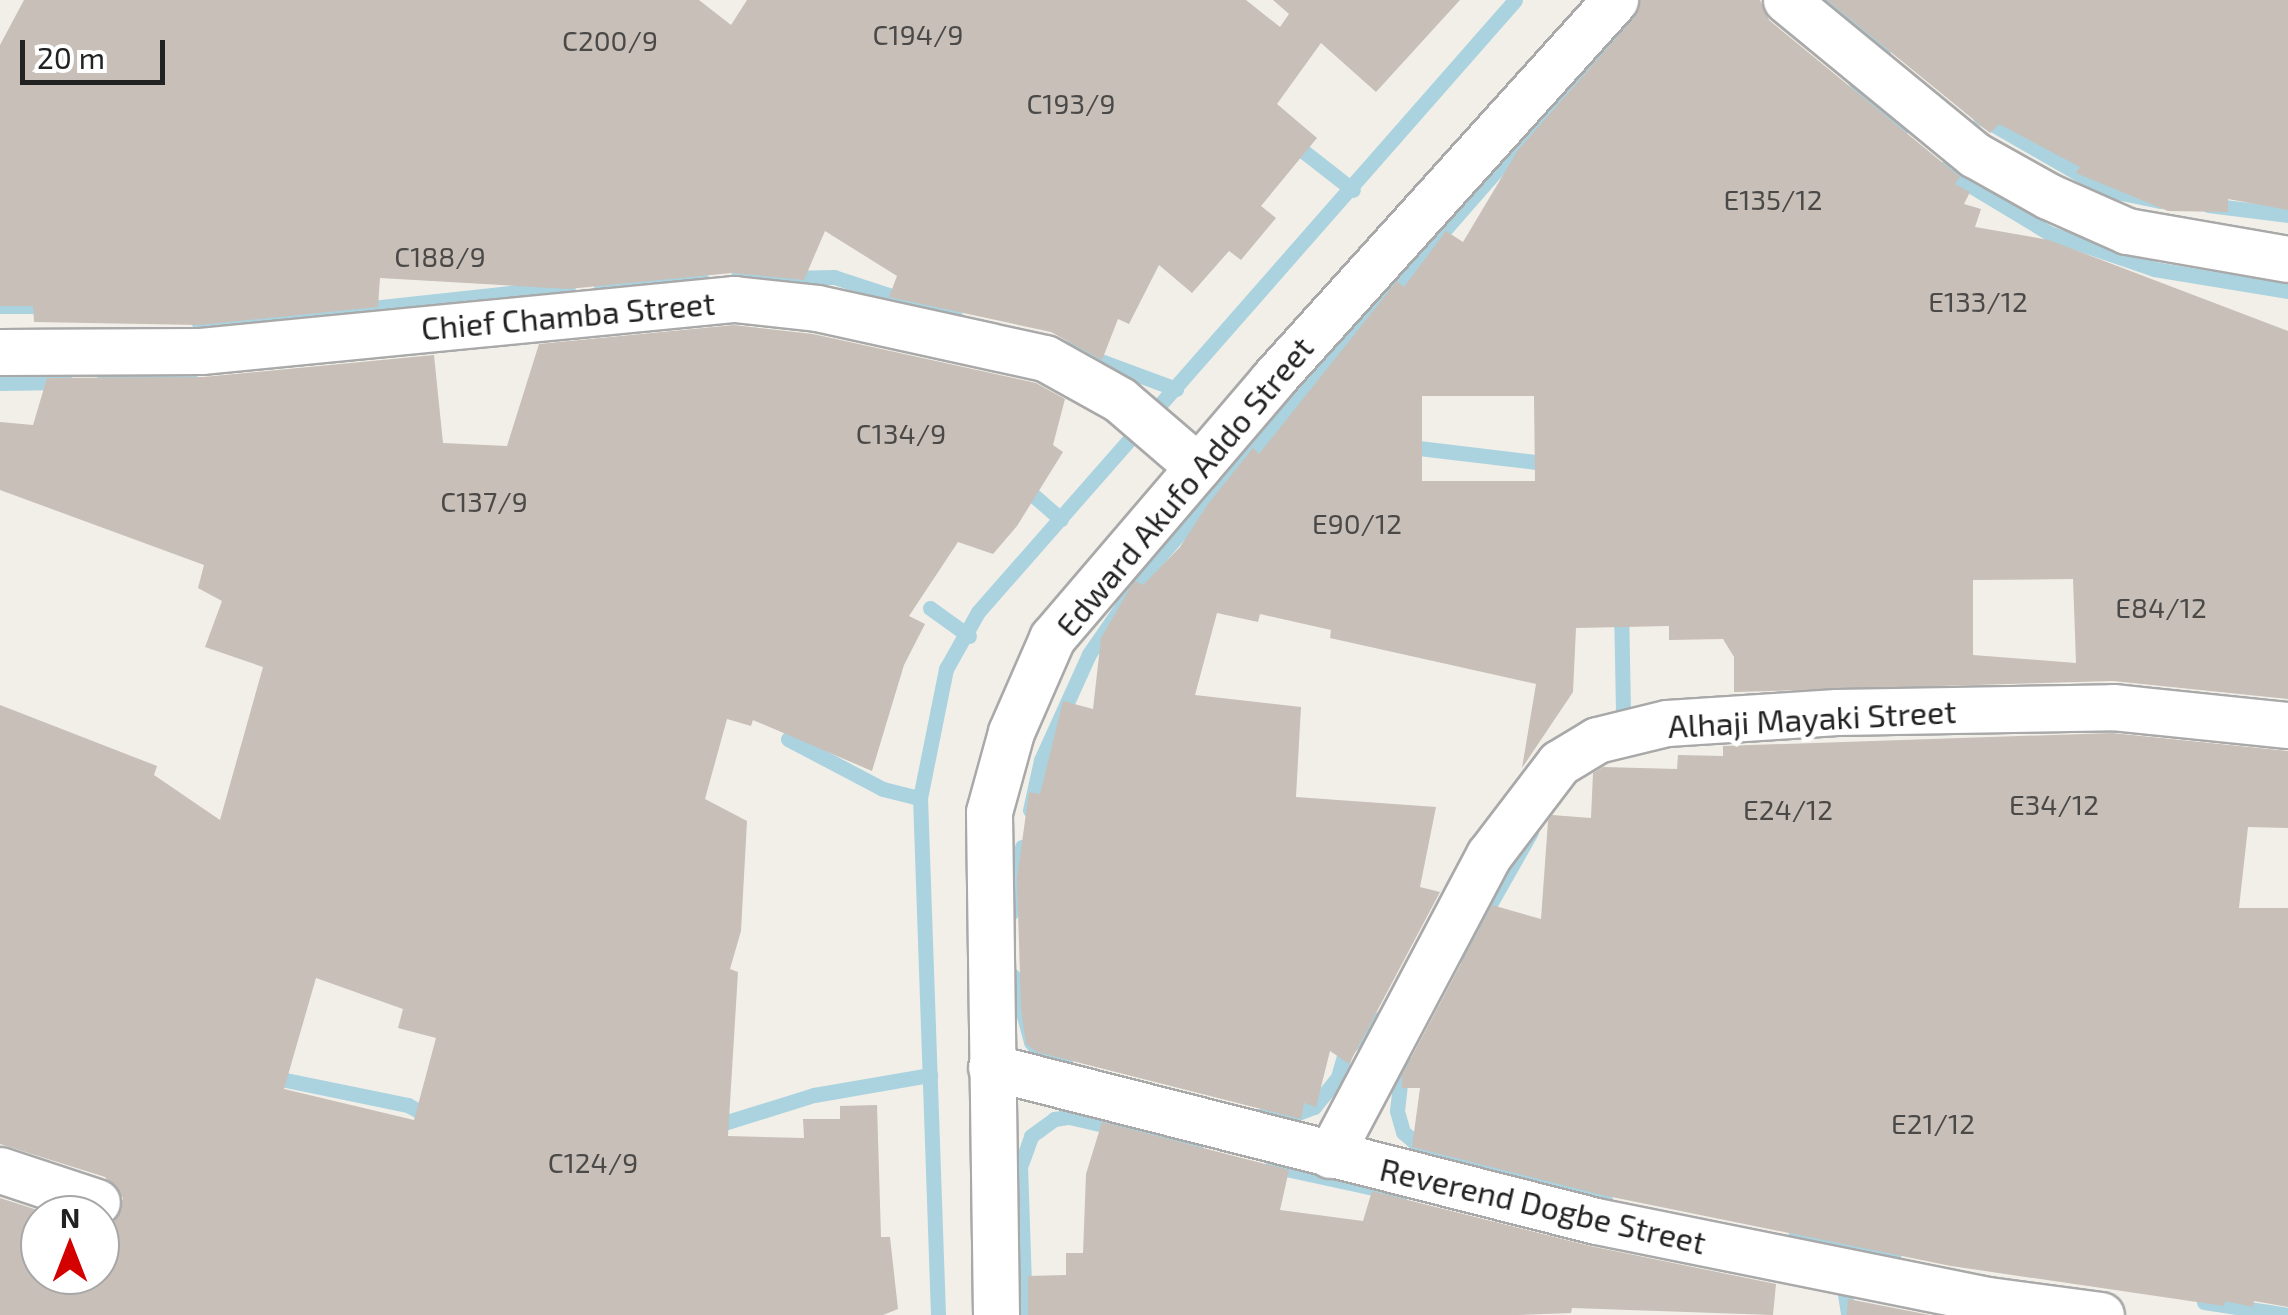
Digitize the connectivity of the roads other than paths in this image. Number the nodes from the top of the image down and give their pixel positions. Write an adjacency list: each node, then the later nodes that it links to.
1 (1615, 0): 5 (street, Edward Akufo Addo Street)
2 (1786, 0): 3 (street)
3 (2288, 258)
4 (0, 352): 5 (street, Chief Chamba Street)
5 (1198, 467): 7 (street, Edward Akufo Addo Street)
6 (2288, 726): 8 (street, Alhaji Mayaki Street)
7 (991, 1068): 8 (street, Reverend Dogbe Street); 11 (street, Edward Akufo Addo Street)
8 (1330, 1155): 12 (street, Reverend Dogbe Street)
9 (0, 1170): 10 (street)
10 (76, 1195)
11 (996, 1315)
12 (2101, 1315)

